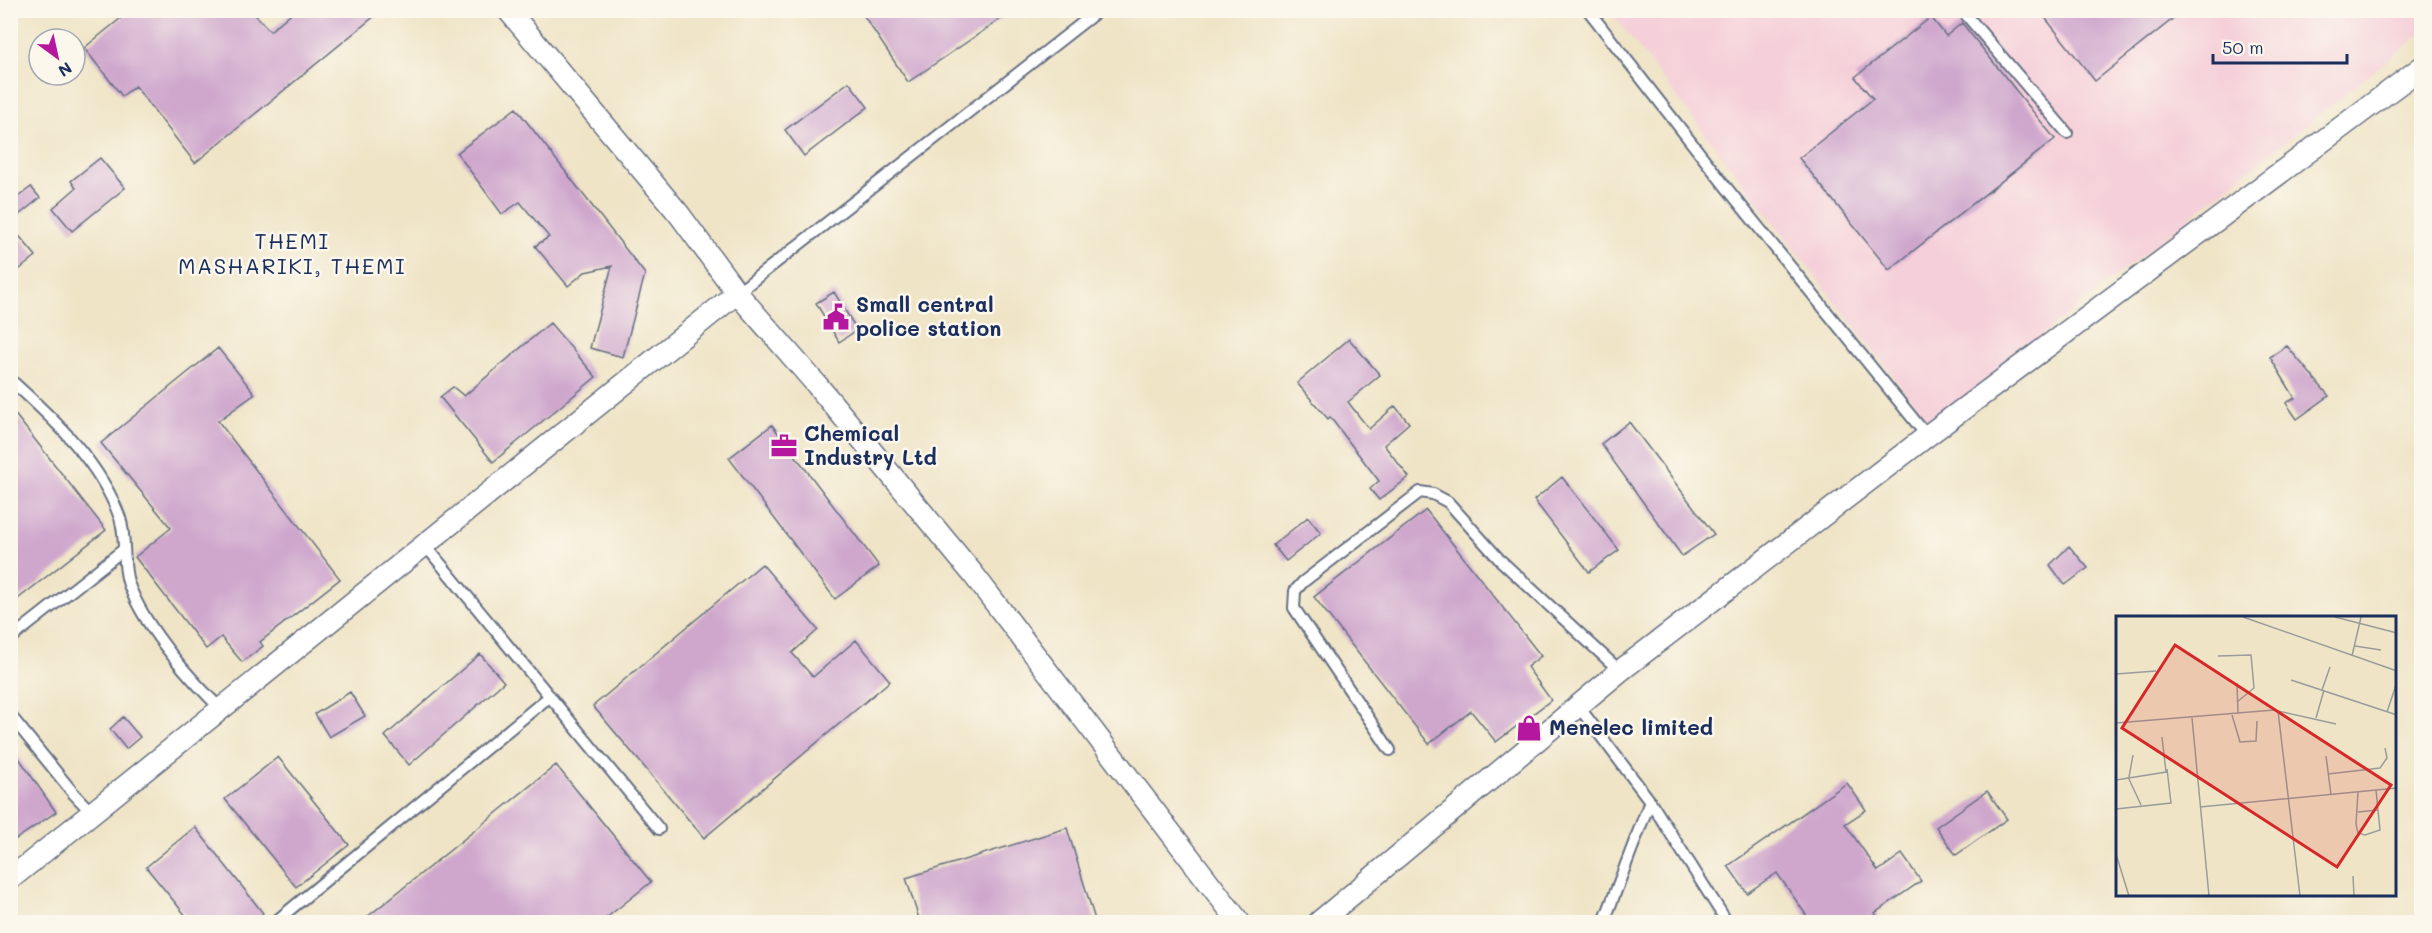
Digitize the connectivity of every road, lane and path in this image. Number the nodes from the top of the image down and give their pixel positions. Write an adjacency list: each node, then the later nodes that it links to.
1 (508, 10): 7 (street)
2 (1099, 10): 7 (lane)
3 (1588, 10): 9 (lane)
4 (1962, 10): 6 (lane)
5 (2421, 67): 9 (street)
6 (2067, 134)
7 (737, 293): 10 (street); 24 (street)
8 (10, 384): 11 (lane)
9 (1927, 436): 13 (street)
10 (425, 545): 14 (lane); 16 (street)
11 (123, 550): 12 (lane); 16 (lane)
12 (10, 639)
13 (1620, 671): 15 (street); 18 (lane)
14 (550, 696): 21 (lane); 23 (lane)
15 (1579, 706): 19 (lane); 25 (street)
16 (222, 710): 20 (street)
17 (10, 715): 20 (lane)
18 (1390, 750)
19 (1650, 801): 26 (lane); 27 (lane)
20 (93, 814): 22 (street)
21 (659, 829)
22 (10, 879)
23 (275, 922)
24 (1239, 922)
25 (1319, 922)
26 (1604, 922)
27 (1727, 922)

